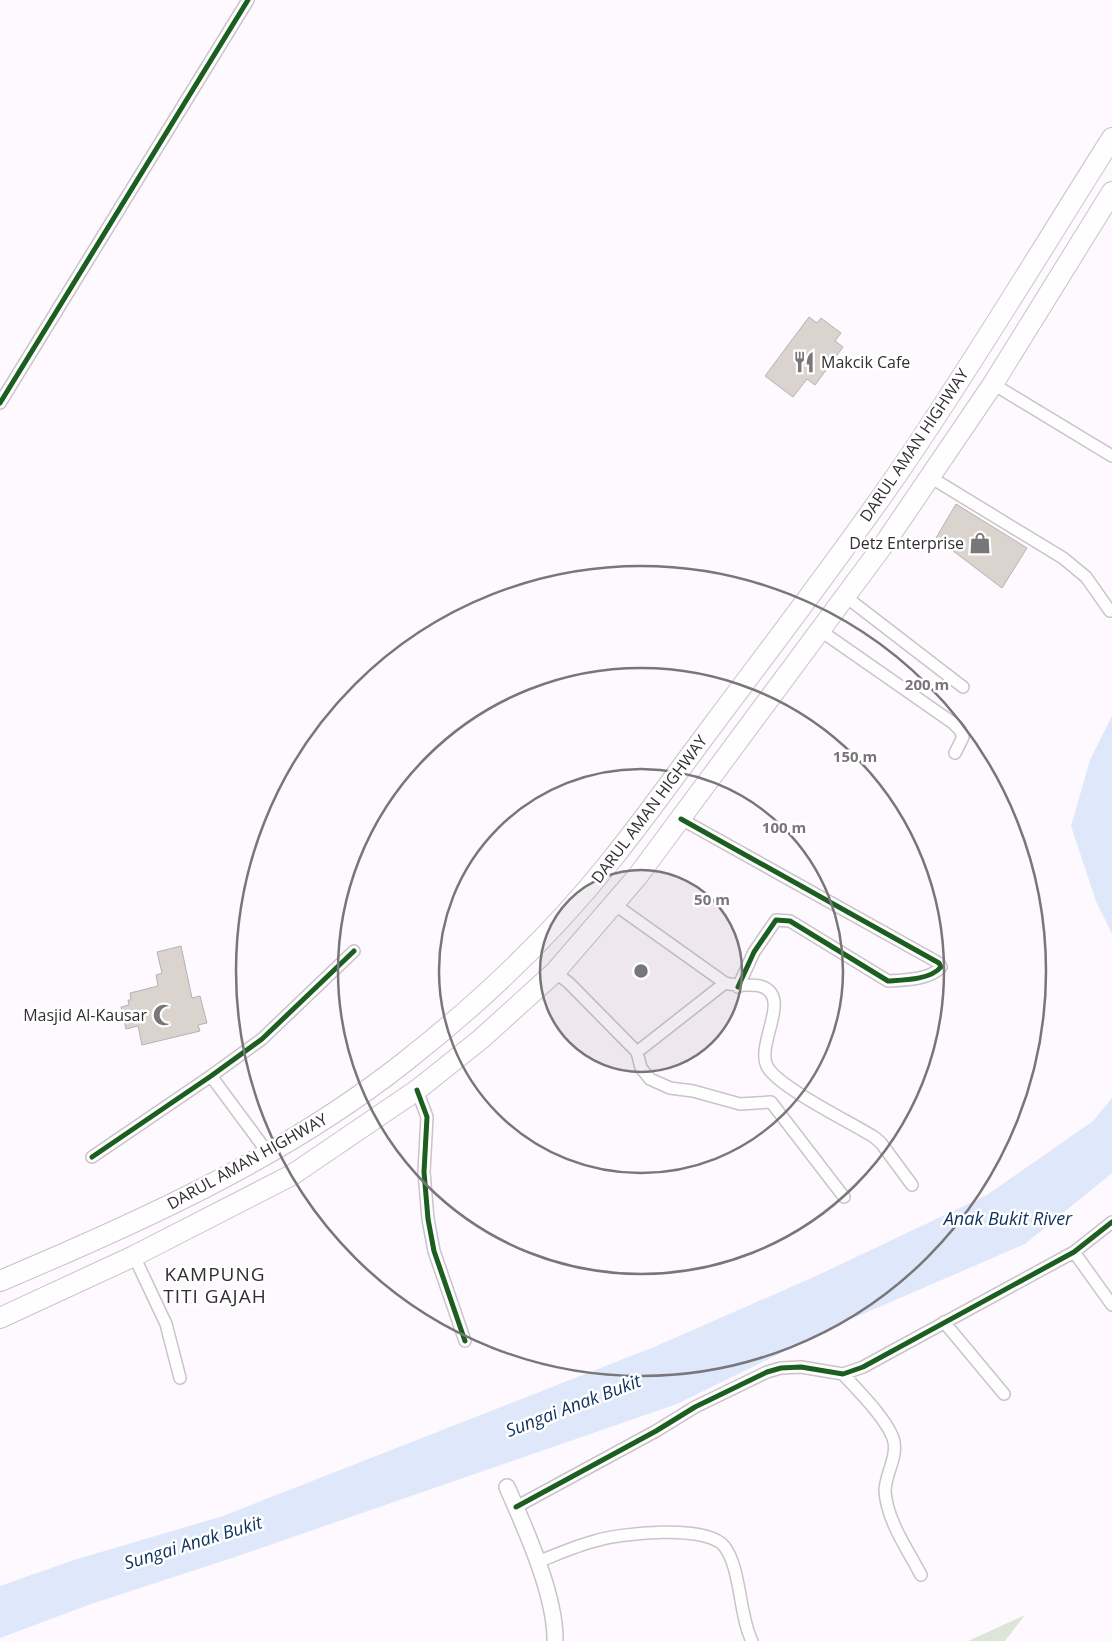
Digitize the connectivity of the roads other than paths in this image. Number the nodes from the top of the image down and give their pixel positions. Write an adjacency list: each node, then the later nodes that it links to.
1 (248, 0): 5 (street)
2 (1112, 138): 12 (highway, DARUL AMAN HIGHWAY)
3 (1112, 192): 4 (highway, DARUL AMAN HIGHWAY)
4 (993, 384): 6 (street); 7 (highway, DARUL AMAN HIGHWAY)
5 (0, 403)
6 (1112, 456)
7 (930, 476): 8 (highway, DARUL AMAN HIGHWAY); 9 (street)
8 (846, 596): 10 (highway, DARUL AMAN HIGHWAY); 13 (street)
9 (1110, 611)
10 (821, 632): 11 (highway, DARUL AMAN HIGHWAY); 16 (street)
11 (802, 657): 12 (highway); 14 (highway, DARUL AMAN HIGHWAY)
12 (755, 670): 15 (highway, DARUL AMAN HIGHWAY)
13 (963, 687)
14 (763, 710): 15 (highway); 17 (highway, DARUL AMAN HIGHWAY)
15 (716, 720): 26 (highway, DARUL AMAN HIGHWAY)
16 (955, 753)
17 (681, 819): 18 (highway, DARUL AMAN HIGHWAY); 22 (street)
18 (614, 904): 20 (highway, DARUL AMAN HIGHWAY); 21 (street)
19 (354, 951): 24 (street)
20 (555, 972): 23 (street); 25 (highway, DARUL AMAN HIGHWAY)
21 (725, 983): 22 (street); 23 (street)
22 (738, 986): 28 (street)
23 (637, 1052): 29 (street)
24 (211, 1076): 26 (street); 27 (street)
25 (417, 1090): 32 (highway, DARUL AMAN HIGHWAY); 37 (street)
26 (268, 1153): 33 (highway, DARUL AMAN HIGHWAY)
27 (92, 1157)
28 (912, 1185)
29 (844, 1197)
30 (1112, 1222): 31 (street)
31 (1074, 1252): 34 (street); 36 (street)
32 (134, 1256): 35 (highway, DARUL AMAN HIGHWAY); 39 (street)
33 (0, 1281)
34 (1112, 1305)
35 (0, 1318)
36 (944, 1322): 38 (street); 40 (street)
37 (465, 1341)
38 (844, 1374): 42 (street); 44 (street)
39 (180, 1378)
40 (1004, 1394)
41 (507, 1486): 42 (street)
42 (516, 1507): 43 (street)
43 (537, 1562): 45 (street); 46 (street)
44 (921, 1575)
45 (555, 1641)
46 (752, 1641)

